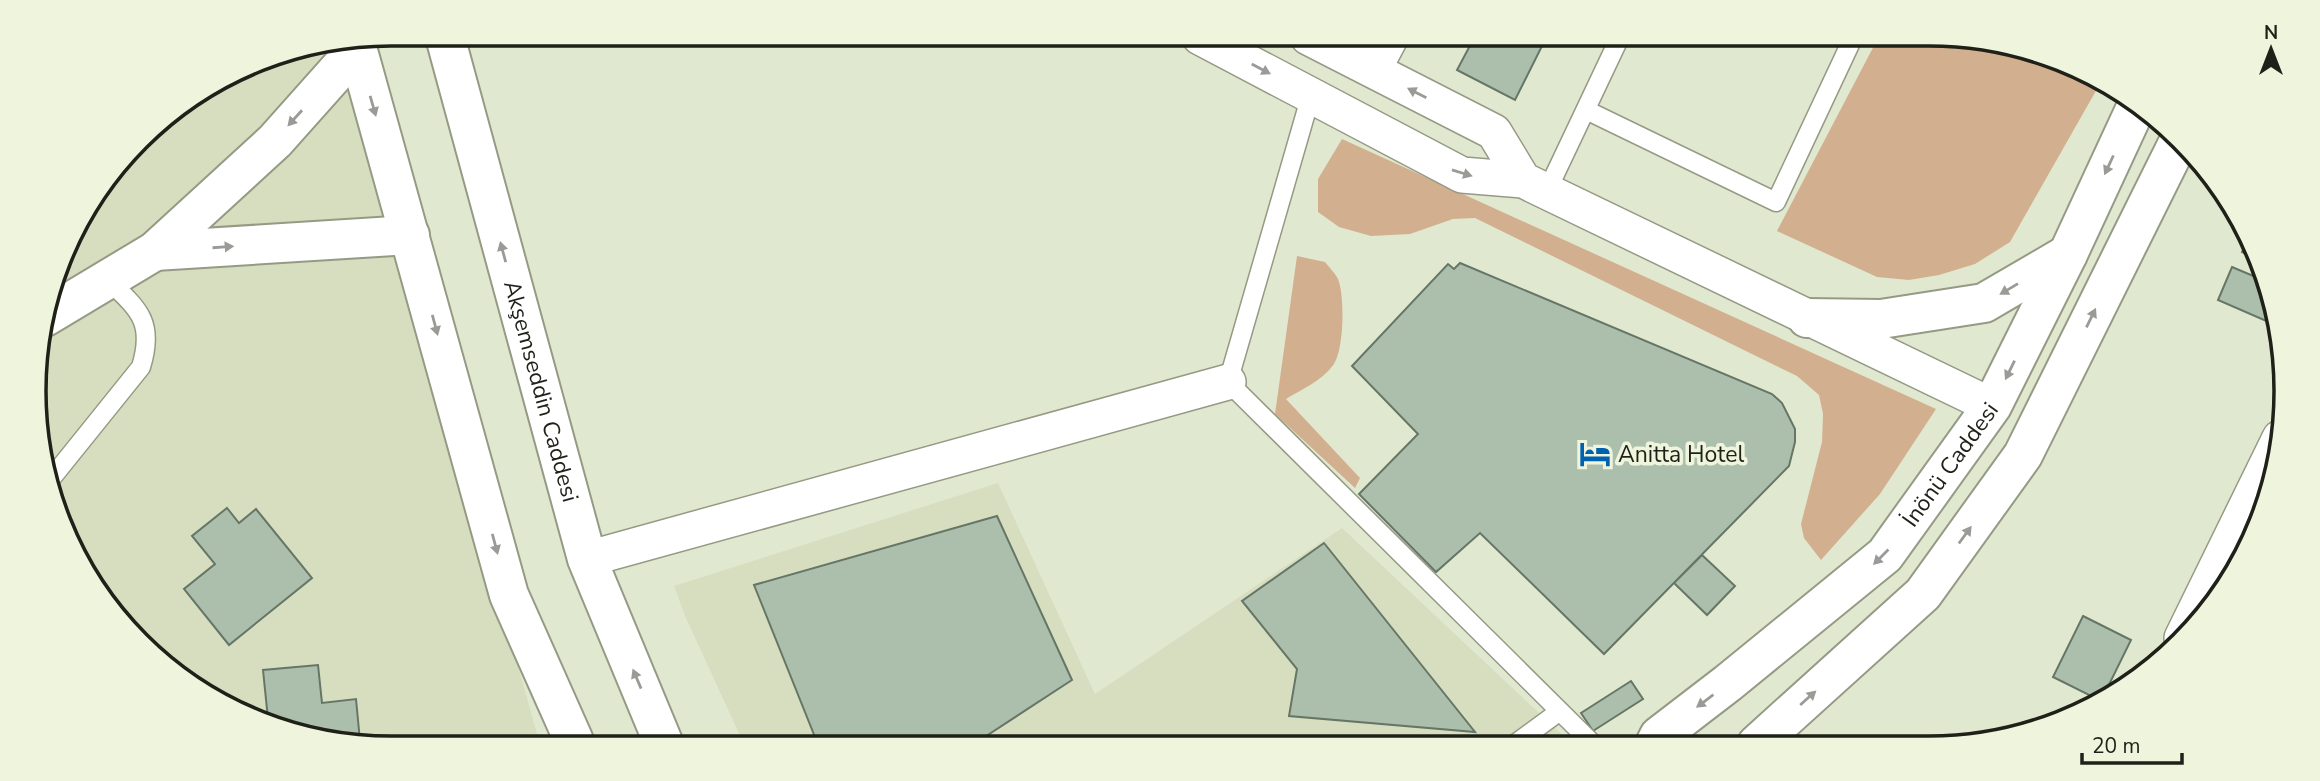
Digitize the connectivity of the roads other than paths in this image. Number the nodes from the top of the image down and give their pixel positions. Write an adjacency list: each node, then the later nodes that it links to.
1 (448, 46): 25 (street, Akşemseddin Caddesi, one-way to 1)
2 (1217, 46): 10 (street, one-way to 10)
3 (1325, 46): 9 (street)
4 (1386, 46): 9 (street)
5 (1615, 46): 11 (lane)
6 (1849, 46): 11 (lane)
7 (354, 47): 16 (street, one-way to 16)
8 (357, 47): 15 (street, one-way to 15)
9 (1373, 71): 14 (street, one-way to 9)
10 (1311, 95): 14 (street, one-way to 14); 21 (lane)
11 (1586, 110): 14 (lane)
12 (2134, 113): 17 (street, İnönü Caddesi, one-way to 17)
13 (2175, 149): 33 (street, one-way to 13)
14 (1535, 186): 20 (street)
15 (410, 235): 16 (street, one-way to 15); 28 (street, one-way to 28)
16 (155, 251): 18 (street)
17 (2068, 254): 20 (street, one-way to 20); 22 (street, İnönü Caddesi, one-way to 22)
18 (107, 279): 19 (street); 24 (lane)
19 (55, 311)
20 (1807, 318): 22 (street)
21 (1228, 382): 25 (street); 27 (lane)
22 (1992, 405): 32 (street, İnönü Caddesi, one-way to 32)
23 (2266, 466): 26 (street)
24 (55, 473)
25 (587, 559): 29 (street, Akşemseddin Caddesi, one-way to 25)
26 (2196, 610)
27 (1560, 711): 30 (lane); 31 (lane)
28 (572, 736)
29 (661, 736)
30 (1526, 736)
31 (1585, 736)
32 (1659, 736)
33 (1767, 736)

